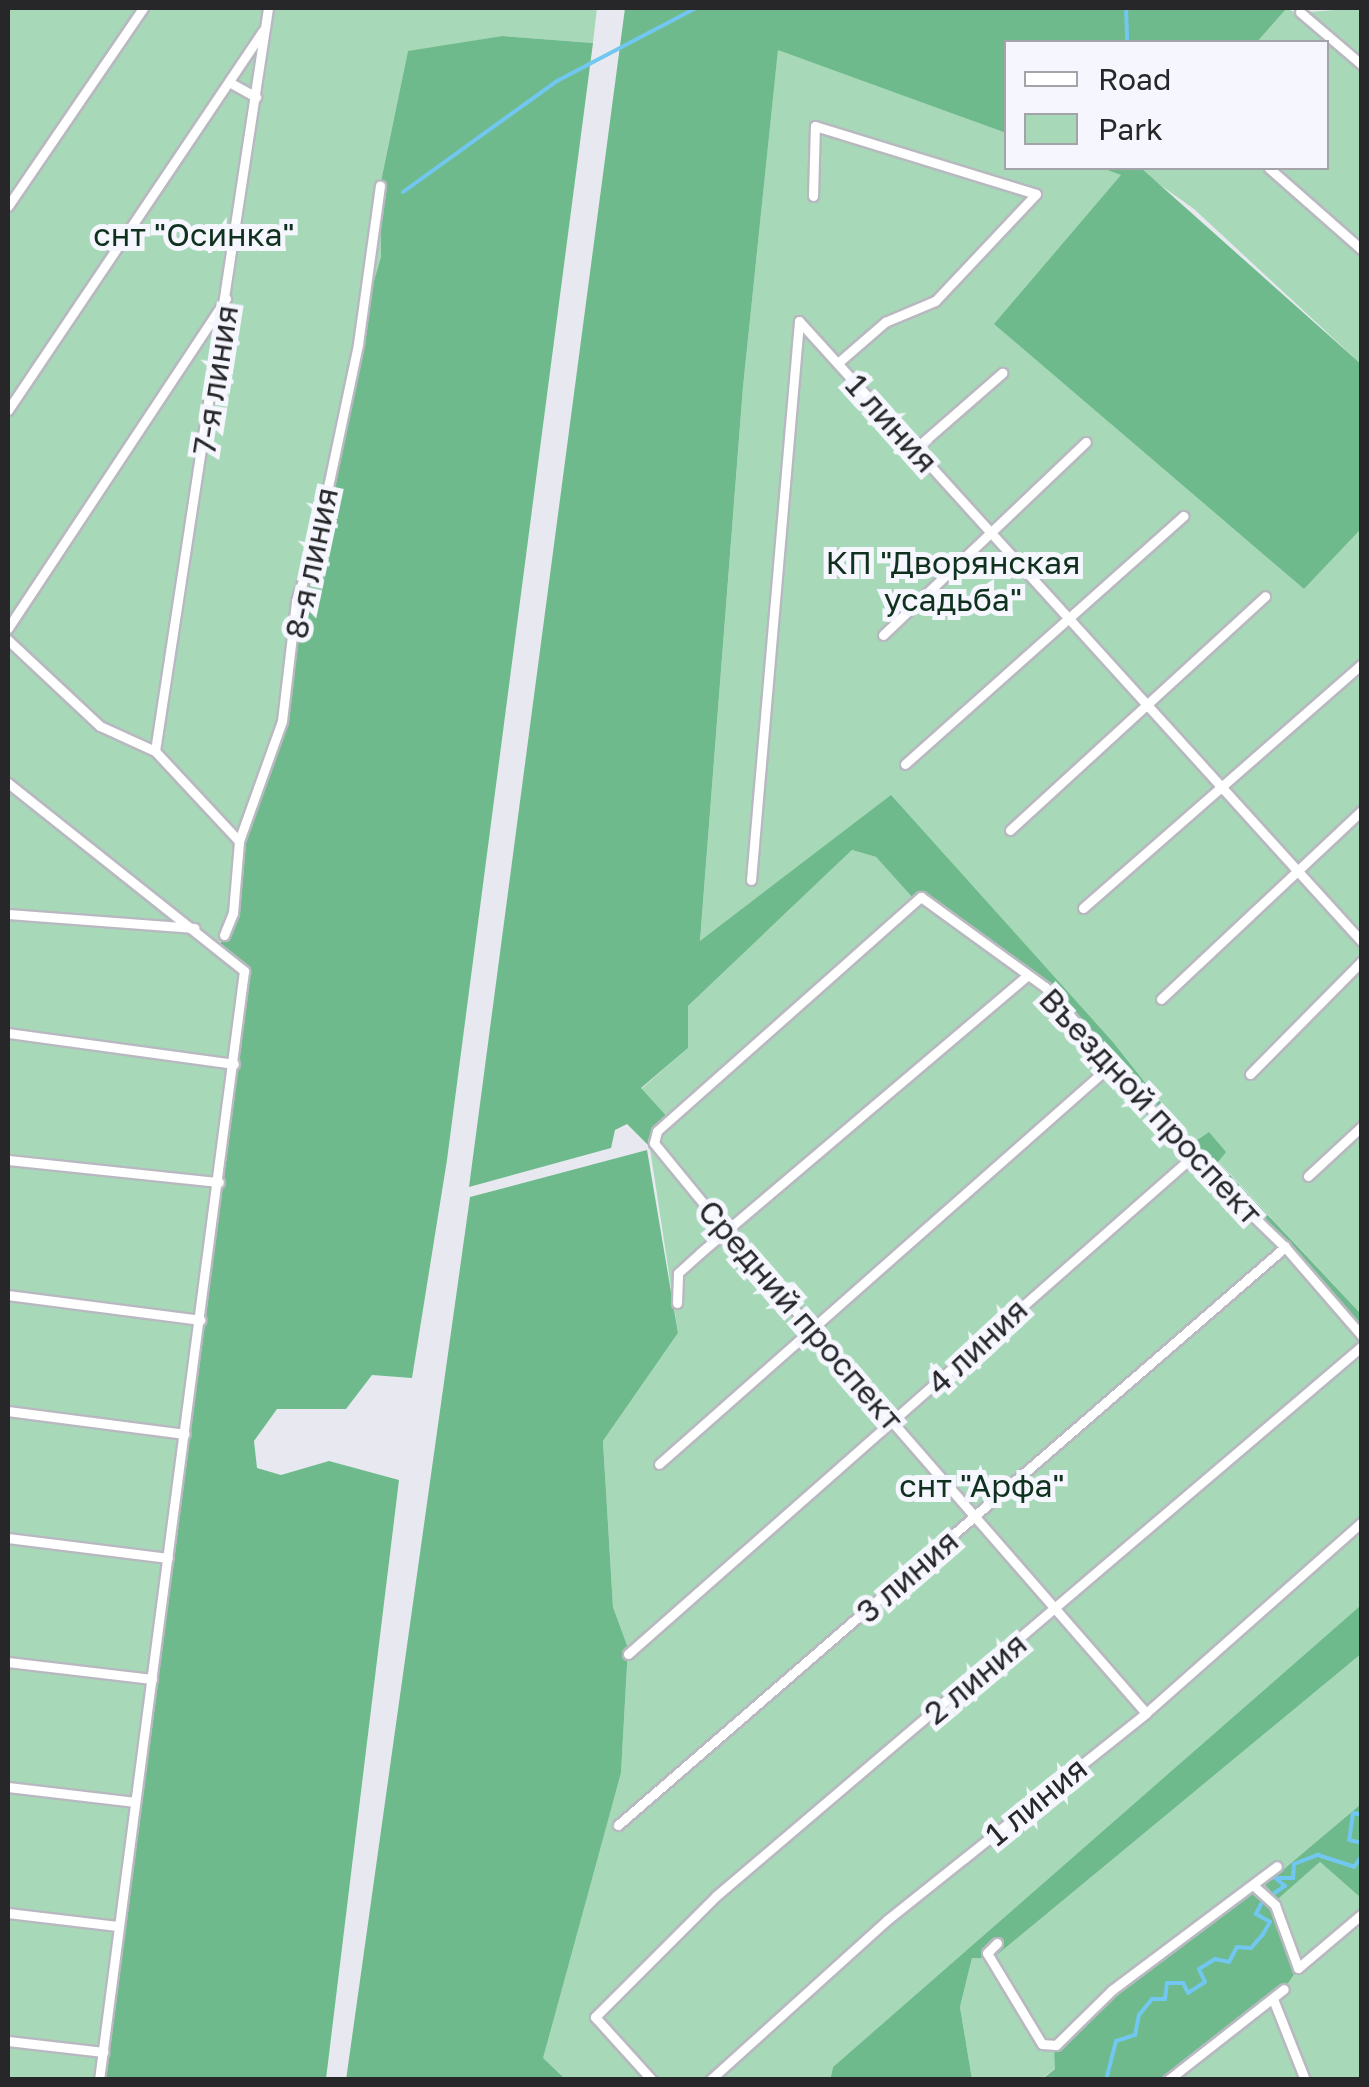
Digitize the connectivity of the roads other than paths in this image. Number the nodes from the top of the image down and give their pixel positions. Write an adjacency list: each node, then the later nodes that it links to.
1 (143, 8): 11 (street)
2 (268, 8): 4 (street, 7-я линия)
3 (1300, 12): 5 (street)
4 (265, 28): 6 (street); 7 (street, 7-я линия)
5 (1362, 65)
6 (229, 82): 7 (street); 16 (street)
7 (256, 97): 13 (street, 7-я линия)
8 (1271, 170): 12 (street)
9 (380, 186): 34 (street, 8-я линия)
10 (813, 196): 14 (street)
11 (8, 206)
12 (1362, 250)
13 (228, 297): 23 (street); 28 (street, 7-я линия)
14 (838, 362): 18 (street, 1 линия); 36 (street, 1 линия)
15 (1002, 372): 18 (street)
16 (8, 410)
17 (1086, 442): 20 (street)
18 (915, 449): 20 (street, 1 линия)
19 (1182, 516): 22 (street)
20 (992, 534): 22 (street, 1 линия); 24 (street)
21 (1265, 596): 27 (street)
22 (1069, 619): 27 (street, 1 линия); 29 (street)
23 (8, 628)
24 (883, 635)
25 (8, 640): 28 (street)
26 (1362, 664): 31 (street)
27 (1146, 704): 31 (street, 1 линия); 33 (street)
28 (155, 751): 34 (street)
29 (906, 764)
30 (8, 783): 39 (street)
31 (1220, 786): 35 (street, 1 линия); 37 (street)
32 (1362, 810): 35 (street)
33 (1010, 830)
34 (239, 841): 40 (street, 8-я линия)
35 (1295, 868): 41 (street, 1 линия); 44 (street)
36 (751, 880)
37 (1083, 908)
38 (8, 914): 39 (street)
39 (196, 928): 46 (street)
40 (224, 935)
41 (1362, 942)
42 (1362, 961): 48 (street)
43 (1027, 976): 47 (street, Въездной проспект); 50 (street, Въездной проспект); 55 (street)
44 (1160, 999)
45 (8, 1033): 46 (street)
46 (234, 1064): 54 (street)
47 (1112, 1064): 51 (street, Въездной проспект); 60 (street)
48 (1250, 1074)
49 (1362, 1126): 53 (street)
50 (654, 1143): 55 (street, Средний проспект)
51 (1192, 1156): 56 (street, Въездной проспект); 64 (street, 4 линия)
52 (8, 1160): 54 (street)
53 (1308, 1176)
54 (219, 1182): 59 (street)
55 (726, 1231): 58 (street); 60 (street, Средний проспект)
56 (1285, 1247): 61 (street, Въездной проспект); 67 (street, 3 линия)
57 (8, 1295): 59 (street)
58 (677, 1303)
59 (200, 1320): 65 (street)
60 (810, 1325): 64 (street, Средний проспект); 66 (street)
61 (1362, 1336)
62 (1362, 1346): 71 (street, 2 линия)
63 (8, 1412): 65 (street)
64 (895, 1423): 67 (street, Средний проспект); 72 (street, 4 линия)
65 (185, 1434): 70 (street)
66 (659, 1464)
67 (977, 1516): 71 (street, Средний проспект); 78 (street, 3 линия)
68 (1362, 1522): 75 (street, 1 линия)
69 (8, 1538): 70 (street)
70 (168, 1558): 74 (street)
71 (1054, 1611): 75 (street, Средний проспект); 90 (street, 2 линия)
72 (628, 1654)
73 (8, 1662): 74 (street)
74 (152, 1678): 77 (street)
75 (1146, 1713): 91 (street, 1 линия)
76 (8, 1786): 77 (street)
77 (135, 1802): 83 (street)
78 (618, 1825)
79 (1277, 1866): 80 (street)
80 (1253, 1884): 82 (street); 84 (street)
81 (8, 1914): 83 (street)
82 (1362, 1914)
83 (117, 1926): 88 (street)
84 (998, 1943)
85 (1284, 1989): 86 (street)
86 (1273, 1999): 92 (street); 93 (street)
87 (8, 2041): 88 (street)
88 (103, 2052): 89 (street)
89 (99, 2080)
90 (652, 2080)
91 (710, 2080)
92 (1168, 2080)
93 (1305, 2080)

